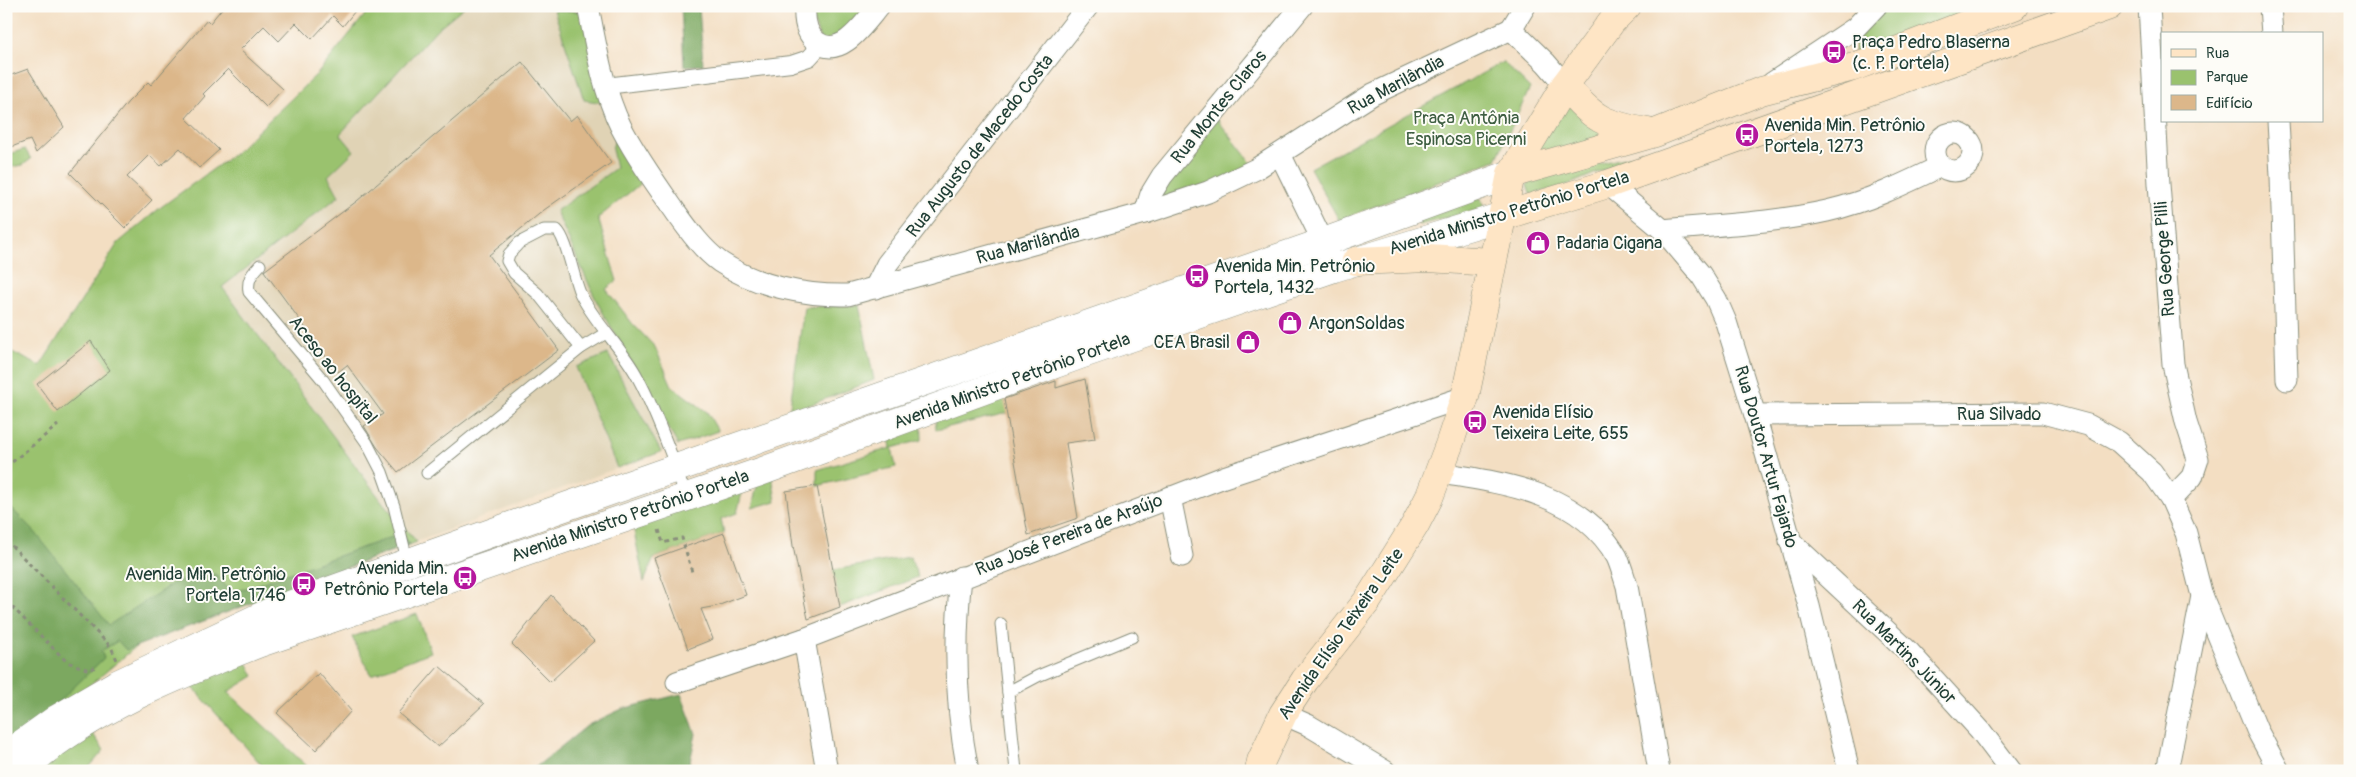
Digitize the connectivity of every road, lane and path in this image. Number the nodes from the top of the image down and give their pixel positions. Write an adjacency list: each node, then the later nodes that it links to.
1 (588, 6): 19 (street, Rua Marilândia)
2 (805, 6): 16 (street)
3 (879, 6): 16 (street)
4 (1088, 6): 35 (street, Rua Augusto de Macedo Costa)
5 (1302, 6): 28 (street, Rua Montes Claros)
6 (1525, 6): 14 (street)
7 (1627, 6): 18 (main road, Avenida Elísio Teixeira Leite)
8 (1876, 6): 13 (street, Avenida Ministro Petrônio Portela)
9 (2014, 6): 17 (main road, Avenida Ministro Petrônio Portela)
10 (2109, 6): 21 (main road, Avenida Ministro Petrônio Portela)
11 (2149, 6): 48 (street, Rua George Pilli)
12 (2270, 6): 15 (street)
13 (1855, 28): 17 (street); 20 (street, Avenida Ministro Petrônio Portela)
14 (1511, 29): 18 (street); 24 (street, Rua Marilândia)
15 (2272, 32)
16 (821, 45): 19 (street)
17 (1854, 67): 20 (main road, Avenida Ministro Petrônio Portela); 21 (street)
18 (1565, 85): 23 (main road); 26 (main road, Avenida Elísio Teixeira Leite)
19 (606, 86): 35 (street, Rua Marilândia)
20 (1761, 91): 23 (main road, Avenida Ministro Petrônio Portela)
21 (1868, 92): 27 (main road, Avenida Ministro Petrônio Portela)
22 (2278, 122): 38 (street)
23 (1654, 133): 26 (main road, Avenida Ministro Petrônio Portela)
24 (1280, 154): 28 (street, Rua Marilândia); 31 (street)
25 (1941, 166): 30 (street)
26 (1511, 174): 29 (main road, Avenida Elísio Teixeira Leite); 31 (street, Avenida Ministro Petrônio Portela)
27 (1608, 184): 29 (main road, Avenida Ministro Petrônio Portela); 30 (street, Rua Doutor Artur Fajardo)
28 (1145, 213): 35 (street, Rua Marilândia)
29 (1503, 216): 32 (main road, Avenida Elísio Teixeira Leite); 34 (street, Avenida Ministro Petrônio Portela)
30 (1663, 230): 40 (street, Rua Doutor Artur Fajardo)
31 (1324, 242): 34 (street); 43 (street, Avenida Ministro Petrônio Portela)
32 (1492, 262): 34 (main road); 39 (main road, Avenida Elísio Teixeira Leite)
33 (260, 265): 53 (lane, Aceso ao hospital)
34 (1345, 265): 46 (street, Avenida Ministro Petrônio Portela)
35 (875, 288)
36 (606, 333): 37 (lane); 37 (lane); 43 (lane)
37 (581, 348): 44 (lane)
38 (2287, 380)
39 (1465, 398): 45 (main road, Avenida Elísio Teixeira Leite); 47 (street, Rua José Pereira de Araújo)
40 (1755, 415): 48 (street, Rua Silvado); 51 (street, Rua Doutor Artur Fajardo)
41 (58, 425): 42 (path)
42 (6, 468)
43 (676, 468): 46 (lane); 53 (street, Avenida Ministro Petrônio Portela)
44 (427, 473)
45 (1439, 473): 66 (main road, Avenida Elísio Teixeira Leite); 74 (street)
46 (688, 497): 56 (street, Avenida Ministro Petrônio Portela)
47 (1170, 497): 52 (street); 55 (street, Rua José Pereira de Araújo)
48 (2171, 499): 57 (street, Rua Silvado)
49 (682, 538): 54 (path)
50 (6, 540): 63 (path)
51 (1790, 541): 75 (street, Rua Doutor Artur Fajardo); 76 (street, Rua Martins Júnior)
52 (1182, 556)
53 (407, 563): 56 (lane, Aceso ao hospital); 63 (street, Avenida Ministro Petrônio Portela)
54 (692, 572)
55 (961, 577): 60 (street, Rua José Pereira de Araújo); 70 (street)
56 (419, 589): 68 (street, Avenida Ministro Petrônio Portela)
57 (2202, 596): 77 (street, Rua Silvado); 78 (street)
58 (6, 601): 62 (path)
59 (1001, 624): 65 (lane)
60 (804, 638): 64 (street, Rua José Pereira de Araújo); 69 (street)
61 (1132, 638): 65 (lane)
62 (89, 670)
63 (126, 679): 67 (street, Avenida Ministro Petrônio Portela)
64 (677, 682)
65 (1008, 692): 71 (lane)
66 (1282, 714): 72 (main road, Avenida Elísio Teixeira Leite); 73 (street)
67 (6, 755)
68 (21, 771)
69 (827, 771)
70 (968, 771)
71 (1016, 771)
72 (1259, 771)
73 (1385, 771)
74 (1659, 771)
75 (1849, 771)
76 (2011, 771)
77 (2167, 771)
78 (2279, 771)

